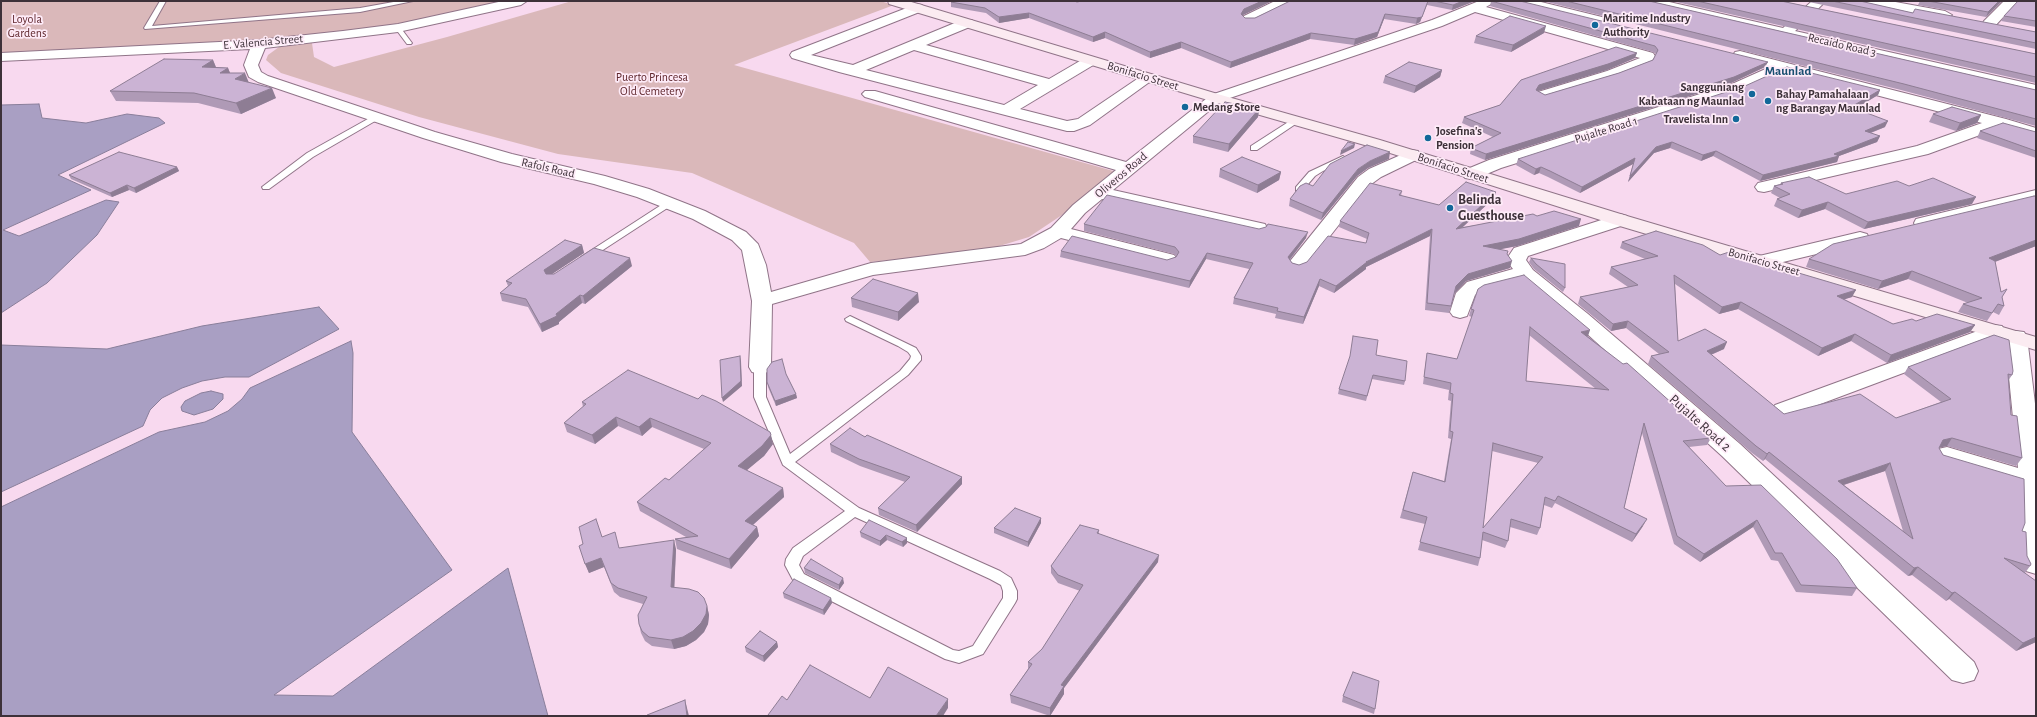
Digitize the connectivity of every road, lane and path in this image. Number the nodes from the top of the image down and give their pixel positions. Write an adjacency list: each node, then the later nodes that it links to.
1 (163, 1): 2 (lane)
2 (410, 1)
3 (522, 1): 21 (street, E. Valencia Street)
4 (894, 1): 12 (street, Bonifacio Street)
5 (1285, 1): 15 (street)
6 (1490, 1): 13 (street, Oliveros Road)
7 (1521, 1): 19 (street)
8 (1648, 1): 22 (street, Recaido Road 3)
9 (1869, 1): 14 (street)
10 (2012, 1): 18 (street)
11 (1815, 6): 22 (street)
12 (917, 8): 17 (street, Bonifacio Street); 31 (street)
13 (1475, 8): 36 (street); 37 (street, Oliveros Road)
14 (1959, 18)
15 (1249, 20)
16 (1974, 21): 18 (street)
17 (967, 23): 25 (street); 29 (street, Bonifacio Street)
18 (1989, 24): 20 (street)
19 (1621, 26)
20 (2005, 27)
21 (398, 28): 23 (lane); 24 (street, E. Valencia Street)
22 (1786, 32): 28 (street); 34 (street, Recaido Road 3)
23 (409, 43)
24 (259, 44): 27 (street, E. Valencia Street); 39 (street, Rafols Road)
25 (912, 45): 31 (street); 33 (street)
26 (1729, 53): 28 (street)
27 (3, 58)
28 (1760, 60): 30 (street)
29 (1090, 61): 32 (street, Bonifacio Street); 33 (street)
30 (1784, 66): 41 (street); 47 (street, Pujalte Road 1)
31 (856, 70): 38 (street)
32 (1148, 78): 37 (street, Bonifacio Street); 38 (street)
33 (1049, 84): 38 (street)
34 (2036, 90)
35 (870, 94): 46 (street)
36 (1543, 95)
37 (1216, 98): 40 (street, Bonifacio Street); 46 (street, Oliveros Road)
38 (1007, 110)
39 (378, 117): 48 (lane); 53 (street, Rafols Road)
40 (1296, 121): 43 (lane); 44 (street, Bonifacio Street)
41 (2000, 122): 42 (street); 50 (street)
42 (2036, 133)
43 (1254, 148)
44 (1412, 155): 47 (street, Bonifacio Street); 62 (street)
45 (1351, 156): 49 (lane)
46 (1128, 168): 51 (street, Oliveros Road)
47 (1471, 174): 54 (street, Bonifacio Street)
48 (266, 187)
49 (1299, 188)
50 (1764, 188)
51 (1100, 193): 56 (street); 57 (street, Oliveros Road)
52 (2036, 195): 55 (street)
53 (669, 203): 61 (lane); 64 (street, Rafols Road)
54 (1620, 220): 60 (street, Bonifacio Street); 63 (street, Pujalte Road 2)
55 (1906, 227)
56 (1258, 228)
57 (1058, 232): 59 (street); 64 (street, Oliveros Road)
58 (1876, 234): 60 (street)
59 (1167, 259)
60 (1762, 261): 67 (street, Bonifacio Street)
61 (578, 262)
62 (1298, 264)
63 (1526, 274): 65 (street); 75 (street, Pujalte Road 2)
64 (762, 301): 68 (street, Rafols Road)
65 (1460, 312)
66 (850, 319): 71 (lane)
67 (2015, 337): 69 (street); 72 (street)
68 (760, 367): 71 (lane)
69 (1783, 410)
70 (1947, 455): 72 (street)
71 (787, 462): 73 (lane)
72 (2032, 481): 74 (street)
73 (854, 511): 73 (lane)
74 (2036, 564)
75 (1963, 671)

